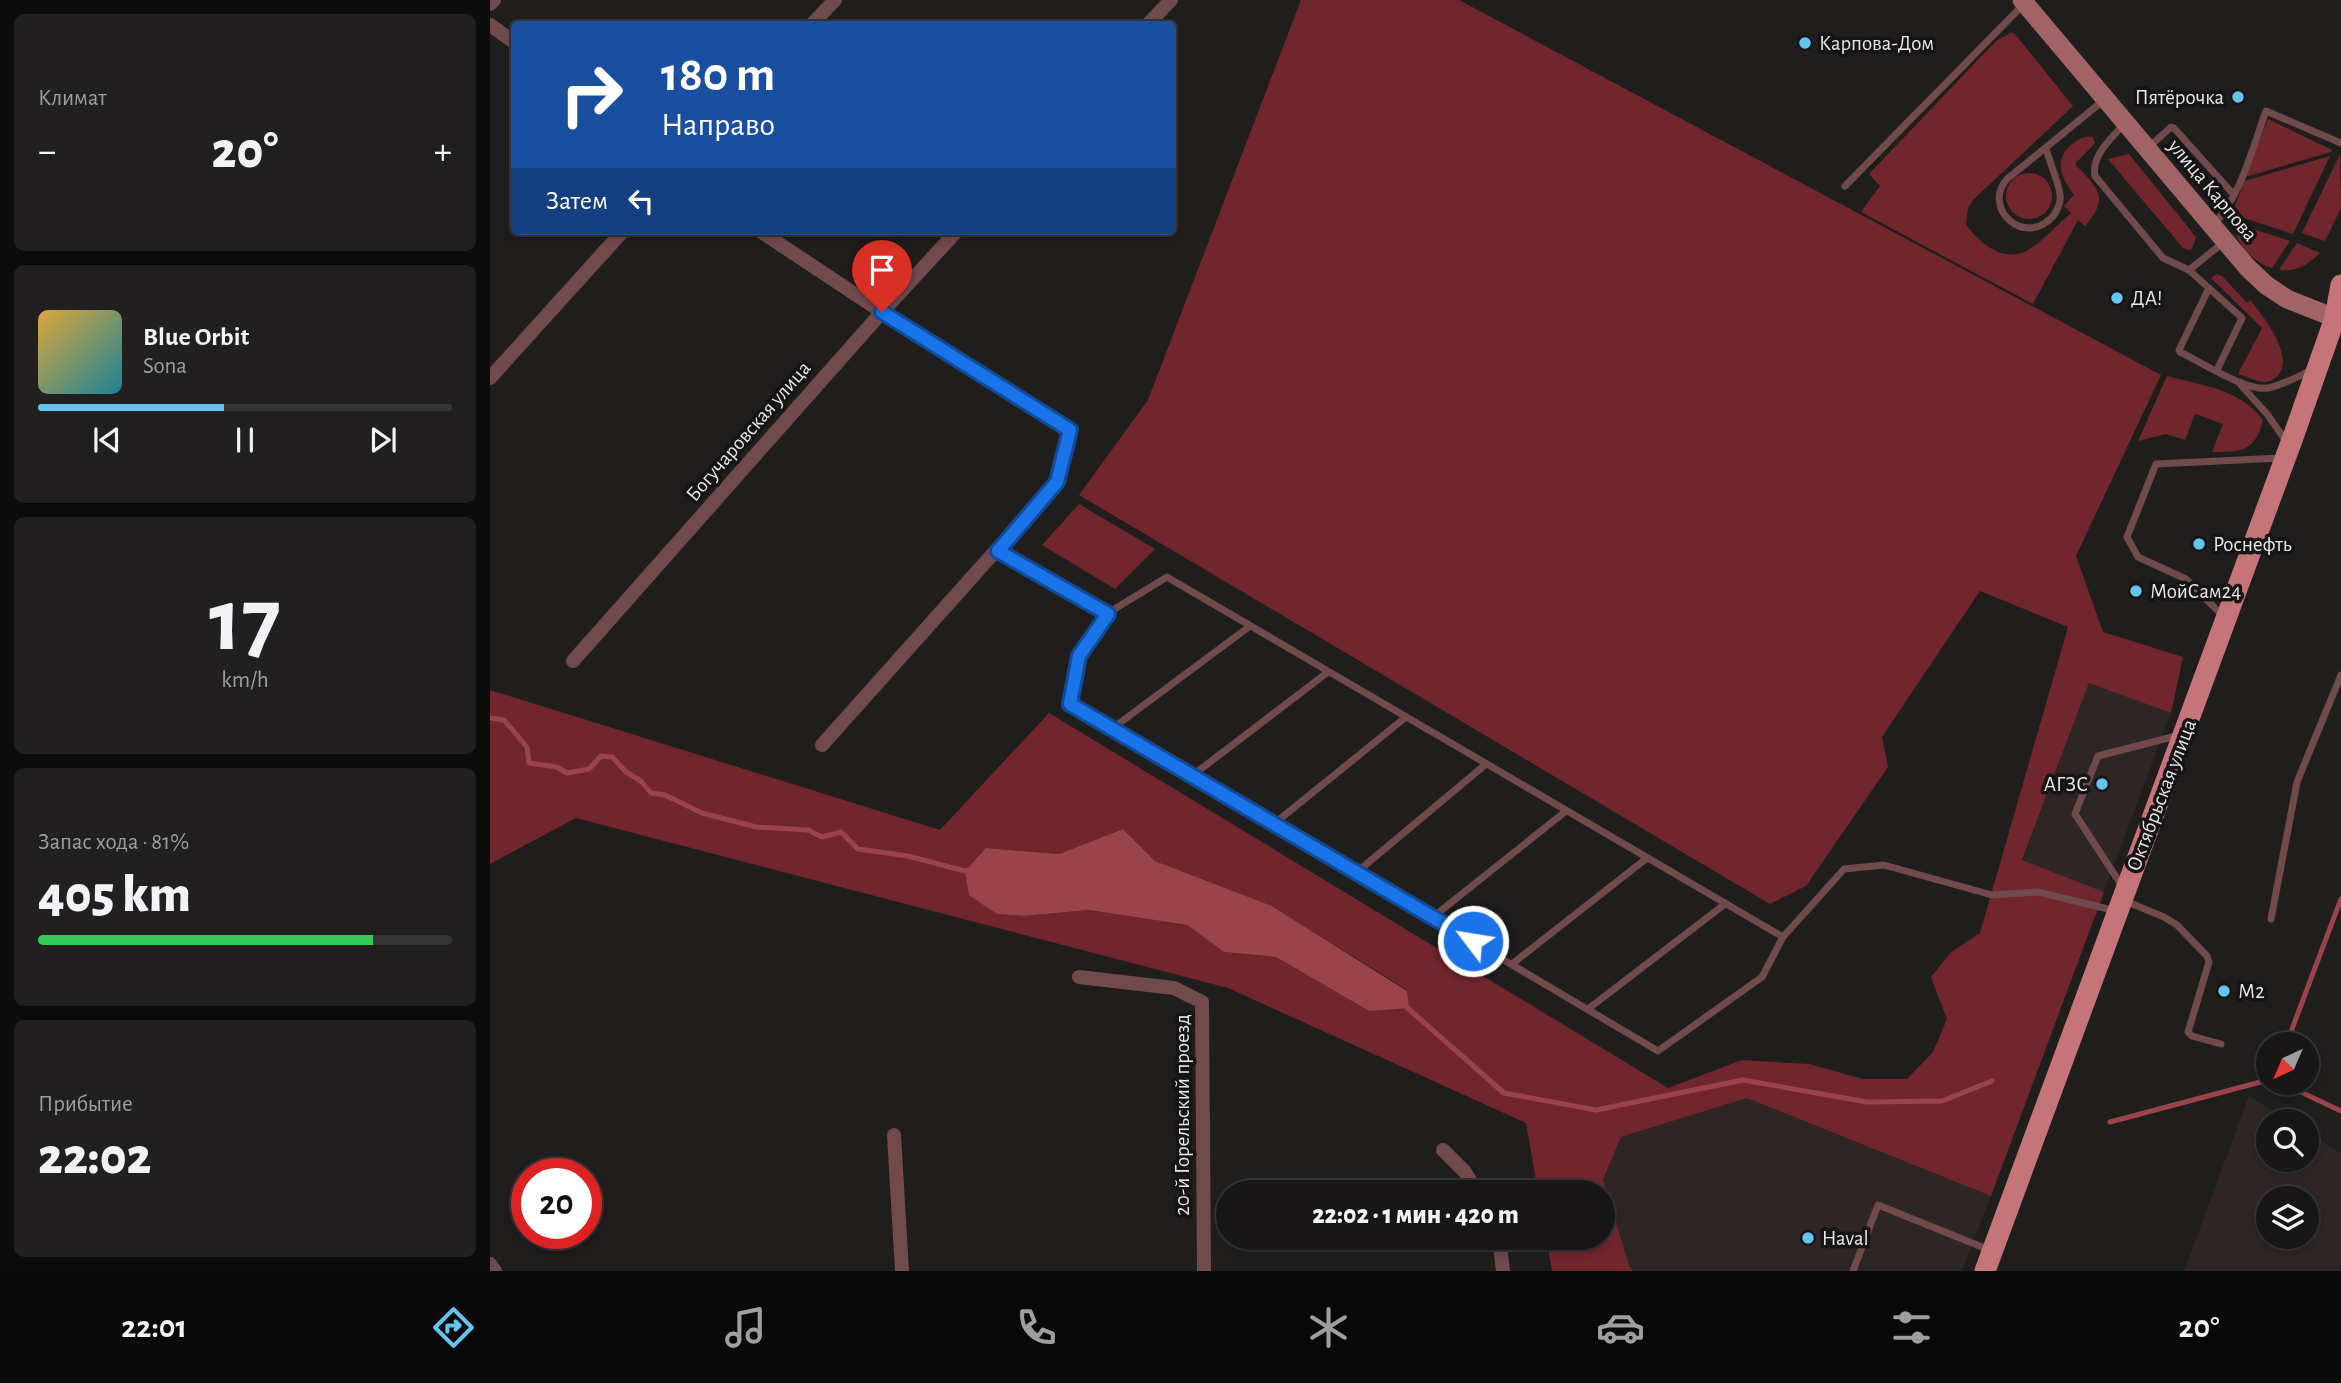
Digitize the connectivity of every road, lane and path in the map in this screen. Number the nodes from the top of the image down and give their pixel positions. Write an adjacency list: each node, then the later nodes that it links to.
1 (494, 0): 5 (street)
2 (835, 0): 6 (street)
3 (1171, 0): 7 (street)
4 (2024, 1): 10 (main road, улица Карпова); 15 (lane)
5 (490, 4)
6 (815, 21)
7 (1151, 21)
8 (490, 26): 9 (street)
9 (511, 40)
10 (2105, 99): 11 (main road, улица Карпова); 13 (lane)
11 (2126, 122): 14 (main road, улица Карпова); 22 (lane)
12 (2341, 143): 16 (lane)
13 (2046, 148): 13 (lane)
14 (2147, 148): 16 (lane); 17 (main road, улица Карпова)
15 (1845, 186)
16 (2234, 195): 17 (lane)
17 (2212, 226): 21 (main road, улица Карпова)
18 (619, 235): 29 (street)
19 (766, 235): 25 (street)
20 (953, 235): 25 (street, Богучаровская улица)
21 (2225, 241): 22 (lane); 26 (main road, улица Карпова)
22 (2189, 270): 24 (lane)
23 (2341, 285): 26 (main road, Октябрьская улица)
24 (2209, 288): 28 (lane); 28 (lane)
25 (882, 312): 32 (street); 36 (street, Богучаровская улица)
26 (2339, 315): 27 (main road, Октябрьская улица)
27 (2317, 369): 30 (lane); 31 (main road, Октябрьская улица)
28 (2217, 370): 30 (lane)
29 (490, 378)
30 (2239, 382): 31 (lane)
31 (2288, 452): 34 (main road, Октябрьская улица); 34 (lane)
32 (998, 551): 33 (lane); 42 (street)
33 (1108, 614): 35 (lane); 40 (lane)
34 (2227, 620): 41 (main road, Октябрьская улица)
35 (1250, 626): 37 (lane); 40 (lane)
36 (573, 661)
37 (1328, 672): 39 (lane); 44 (lane)
38 (2341, 675): 52 (lane)
39 (1406, 717): 43 (lane); 46 (lane)
40 (1114, 728): 44 (lane)
41 (2184, 734): 49 (main road, Октябрьская улица); 49 (lane)
42 (822, 745)
43 (1486, 764): 45 (lane); 48 (lane)
44 (1193, 775): 46 (lane)
45 (1566, 811): 47 (lane); 51 (lane)
46 (1275, 823): 48 (lane)
47 (1647, 858): 50 (lane); 54 (lane)
48 (1357, 872): 51 (lane)
49 (2120, 900): 53 (lane); 57 (lane); 62 (main road, Октябрьская улица)
50 (1725, 904): 53 (lane); 56 (lane)
51 (1433, 917): 54 (lane)
52 (2271, 919)
53 (1783, 937): 56 (lane)
54 (1512, 964): 56 (lane)
55 (1079, 977): 66 (street, 20-й Горельский проезд)
56 (1588, 1009)
57 (2221, 1044)
58 (894, 1135): 65 (street)
59 (1443, 1150): 60 (street)
60 (1470, 1180)
61 (1501, 1250): 67 (street)
62 (1989, 1261): 68 (lane)
63 (490, 1264): 64 (street)
64 (495, 1271)
65 (902, 1271)
66 (1205, 1271)
67 (1503, 1271)
68 (1853, 1271)

